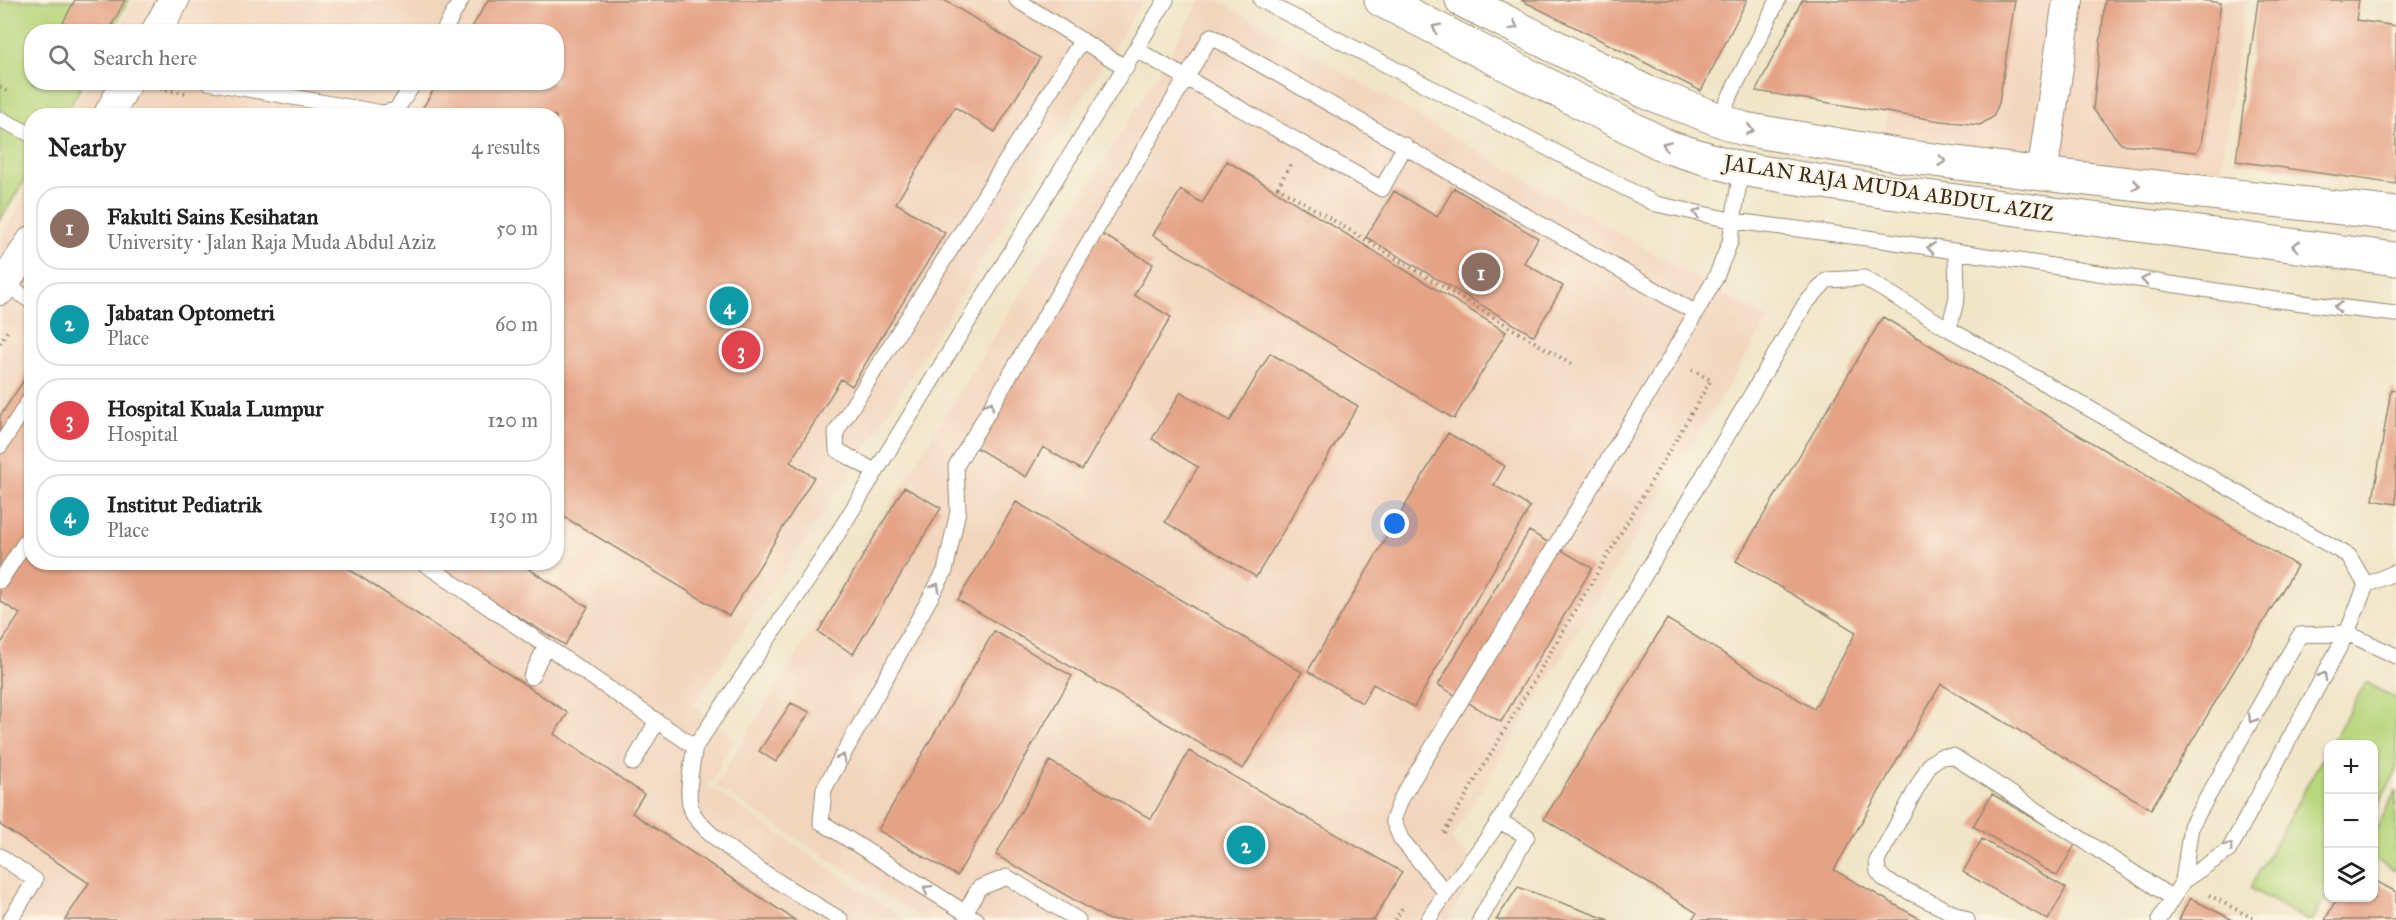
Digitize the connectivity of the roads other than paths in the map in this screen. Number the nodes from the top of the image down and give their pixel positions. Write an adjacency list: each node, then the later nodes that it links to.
1 (174, 0): 10 (street)
2 (461, 0): 11 (lane)
3 (1017, 0): 12 (lane)
4 (1166, 0): 13 (lane)
5 (1262, 0): 29 (lane, one-way to 5)
6 (1381, 0): 26 (main road, JALAN RAJA MUDA ABDUL AZIZ, one-way to 6)
7 (1462, 0): 23 (main road, JALAN RAJA MUDA ABDUL AZIZ, one-way to 23)
8 (1778, 0): 23 (lane)
9 (2068, 0): 27 (street)
10 (160, 24)
11 (448, 24)
12 (1082, 40): 14 (lane); 40 (lane)
13 (1137, 50): 14 (lane); 15 (lane)
14 (1126, 68): 40 (lane)
15 (1187, 78): 25 (lane); 25 (lane); 58 (lane, one-way to 15)
16 (123, 90): 19 (street)
17 (253, 90): 20 (lane)
18 (410, 90): 21 (lane)
19 (112, 108)
20 (354, 108)
21 (397, 108)
22 (0, 119): 24 (lane)
23 (1718, 120): 27 (main road, JALAN RAJA MUDA ABDUL AZIZ, one-way to 27)
24 (24, 131)
25 (1405, 145): 35 (lane)
26 (1741, 169): 29 (lane); 32 (main road, JALAN RAJA MUDA ABDUL AZIZ, one-way to 26)
27 (2042, 174): 28 (main road, JALAN RAJA MUDA ABDUL AZIZ, one-way to 28)
28 (2396, 214)
29 (1734, 221): 30 (lane, one-way to 29); 35 (lane)
30 (1956, 252): 36 (lane, one-way to 30); 37 (lane)
31 (24, 253): 33 (street)
32 (2396, 259)
33 (2, 287): 34 (lane)
34 (24, 298)
35 (1696, 313): 56 (lane)
36 (2396, 314)
37 (1949, 329): 45 (lane); 53 (lane)
38 (24, 408): 39 (lane)
39 (0, 446)
40 (876, 472): 51 (lane)
41 (24, 544): 44 (lane)
42 (434, 570): 47 (lane)
43 (2396, 572): 45 (lane)
44 (0, 581)
45 (2366, 585): 46 (lane)
46 (2347, 633): 48 (lane); 55 (lane, one-way to 46); 55 (lane, one-way to 55)
47 (546, 646): 49 (lane); 50 (lane)
48 (2396, 656)
49 (531, 676)
50 (657, 721): 51 (lane); 52 (lane)
51 (695, 747): 60 (lane)
52 (633, 763)
53 (1499, 821): 56 (lane); 63 (lane)
54 (0, 856): 59 (lane)
55 (2183, 881): 57 (lane)
56 (1445, 892): 62 (lane)
57 (2171, 897): 64 (lane); 65 (lane)
58 (971, 916): 61 (lane)
59 (10, 920)
60 (841, 920)
61 (1078, 920)
62 (1428, 920)
63 (1480, 920)
64 (1967, 920)
65 (2159, 920)

